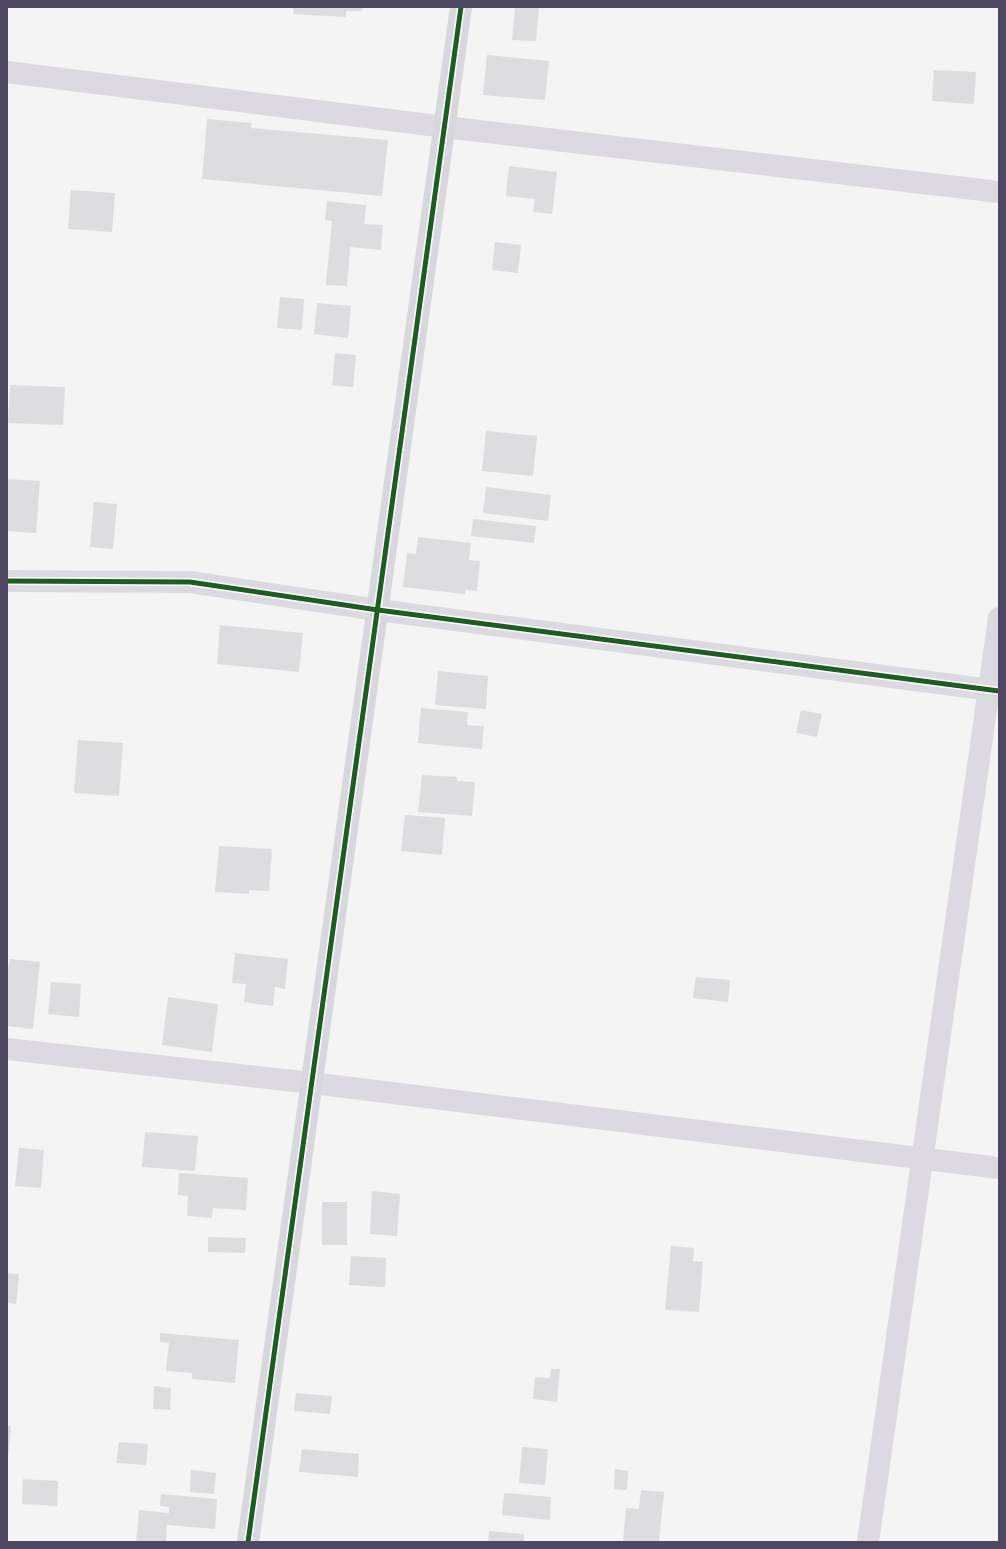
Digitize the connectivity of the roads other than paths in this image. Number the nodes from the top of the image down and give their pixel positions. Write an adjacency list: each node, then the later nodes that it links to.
1 (461, 7): 3 (street)
2 (7, 72): 3 (street)
3 (445, 127): 4 (street); 6 (street)
4 (999, 192)
5 (7, 581): 6 (street)
6 (378, 610): 8 (street); 10 (street)
7 (999, 618): 8 (street)
8 (993, 690): 11 (street)
9 (7, 1049): 10 (street)
10 (312, 1083): 11 (street); 13 (street)
11 (921, 1159): 12 (street); 14 (street)
12 (999, 1168)
13 (248, 1542)
14 (868, 1542)

